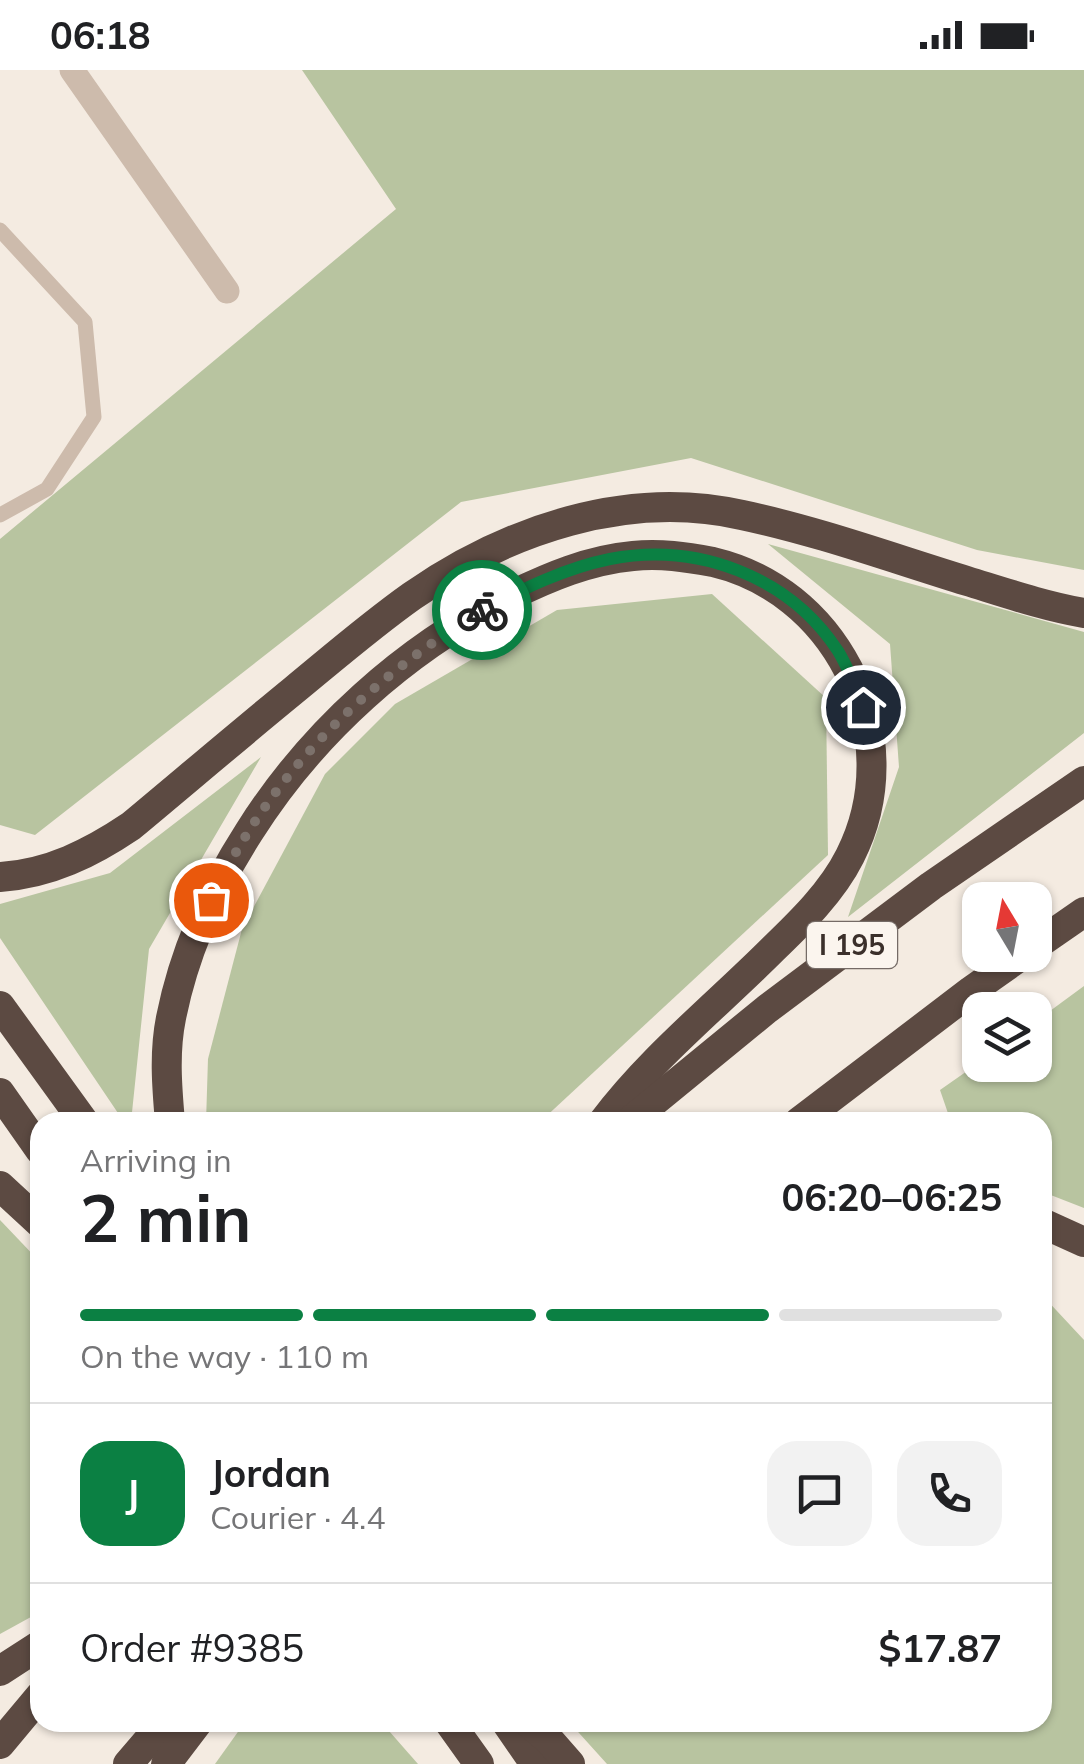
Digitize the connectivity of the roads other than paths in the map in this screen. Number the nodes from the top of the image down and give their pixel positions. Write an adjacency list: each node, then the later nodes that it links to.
1 (72, 70): 3 (street)
2 (0, 230): 4 (lane)
3 (227, 292)
4 (0, 514)
5 (1084, 613): 7 (highway)
6 (1084, 780): 16 (highway, I 195)
7 (0, 877)
8 (1084, 912): 9 (highway)
9 (1052, 934)
10 (998, 972): 17 (highway)
11 (0, 1006): 13 (highway)
12 (0, 1093): 18 (highway)
13 (77, 1112)
14 (170, 1112): 15 (highway)
15 (610, 1112)
16 (641, 1112)
17 (813, 1112)
18 (30, 1136)
19 (0, 1186): 20 (highway)
20 (30, 1213)
21 (1052, 1228): 22 (highway)
22 (1084, 1242)
23 (30, 1652): 24 (highway)
24 (0, 1671)
25 (30, 1708): 32 (highway)
26 (155, 1732): 33 (highway)
27 (190, 1732): 34 (highway)
28 (448, 1732): 35 (highway)
29 (454, 1732): 36 (highway)
30 (513, 1732): 37 (highway)
31 (540, 1732): 38 (highway)
32 (0, 1744)
33 (128, 1764)
34 (166, 1764)
35 (455, 1764)
36 (478, 1764)
37 (535, 1764)
38 (570, 1764)

